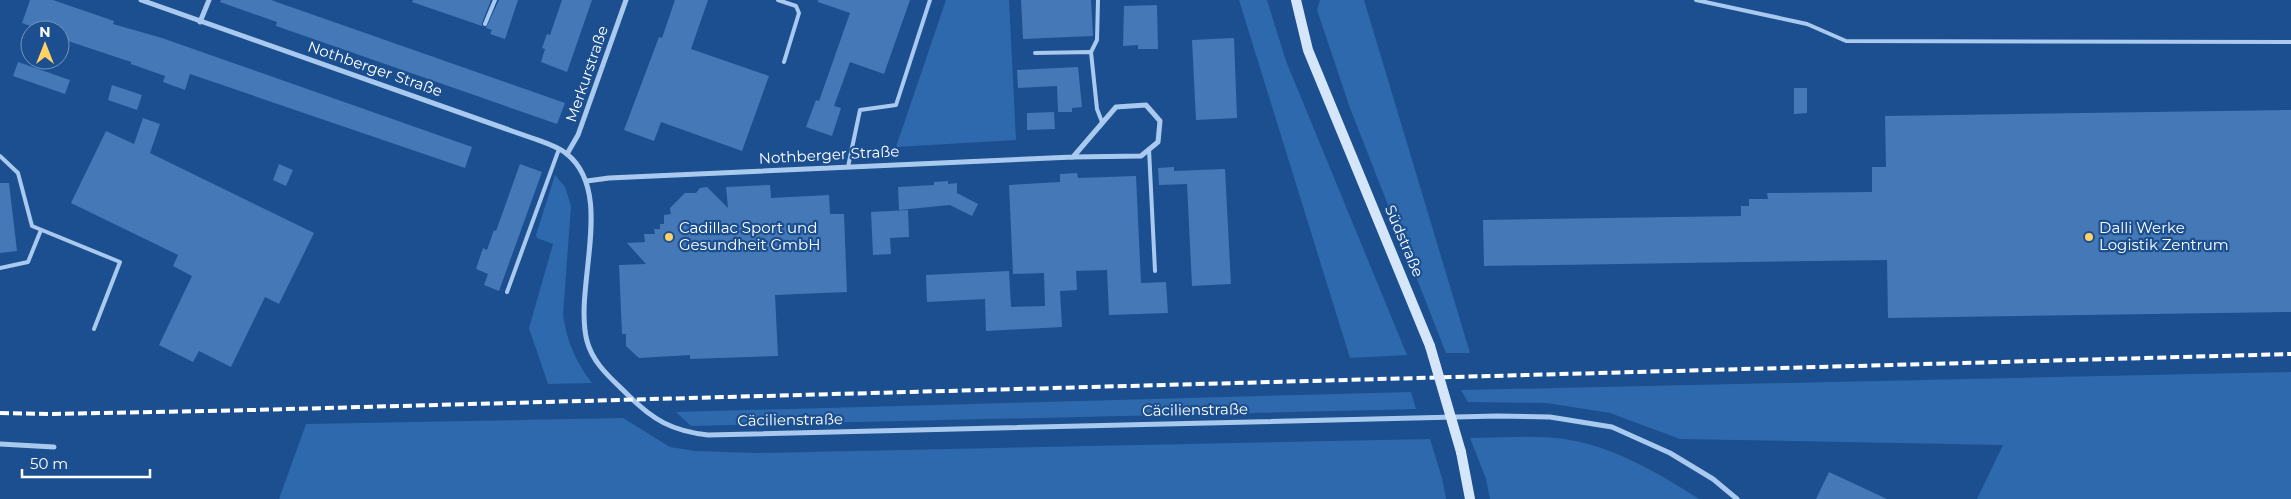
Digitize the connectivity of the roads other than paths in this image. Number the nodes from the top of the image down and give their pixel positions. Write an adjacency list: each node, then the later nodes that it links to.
1 (142, 0): 10 (street, Nothberger Straße)
2 (210, 0): 10 (street)
3 (493, 0): 11 (lane)
4 (626, 0): 19 (street, Merkurstraße)
5 (778, 0): 15 (lane)
6 (930, 0): 22 (lane)
7 (1098, 0): 13 (lane)
8 (1296, 0): 32 (main road, Südstraße, bridge)
9 (1696, 0): 12 (lane)
10 (200, 22): 17 (street, Nothberger Straße)
11 (485, 24)
12 (2291, 42)
13 (1091, 52): 14 (lane); 16 (lane)
14 (1035, 53)
15 (784, 62)
16 (1102, 122): 18 (street); 21 (street)
17 (559, 149): 19 (street, Nothberger Straße); 27 (lane)
18 (1149, 149): 21 (street, Nothberger Straße); 26 (lane)
19 (567, 154): 23 (street, Nothberger Straße)
20 (0, 156): 24 (lane)
21 (1073, 157): 22 (street, Nothberger Straße)
22 (848, 167): 23 (street, Nothberger Straße)
23 (587, 181): 29 (street, Nothberger Straße)
24 (41, 230): 25 (lane); 28 (lane)
25 (0, 268)
26 (1155, 271)
27 (507, 292)
28 (94, 329)
29 (640, 406): 33 (street, Cäcilienstraße)
30 (0, 444): 31 (street)
31 (54, 447)
32 (1470, 499)
33 (1737, 499)

